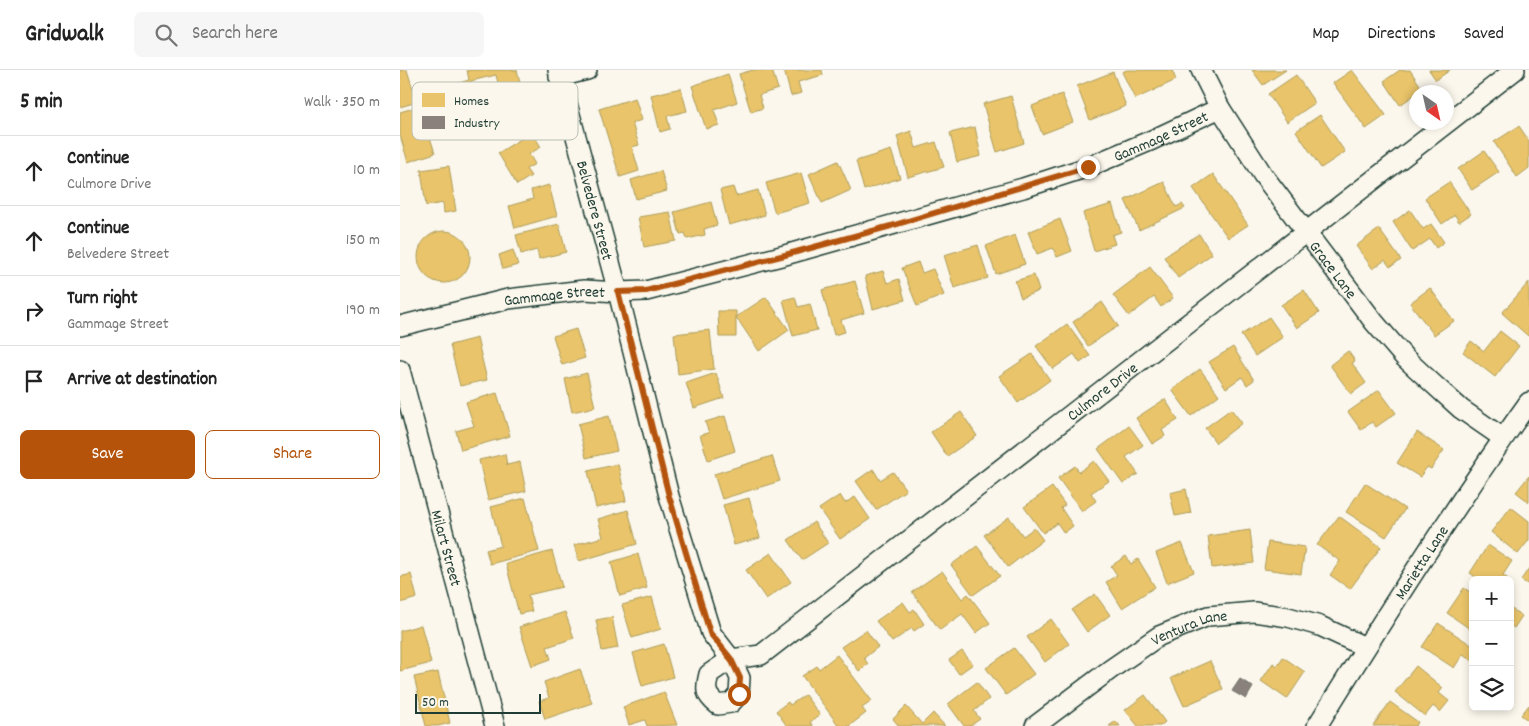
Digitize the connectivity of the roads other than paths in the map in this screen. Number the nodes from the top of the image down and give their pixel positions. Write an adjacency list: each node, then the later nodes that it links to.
1 (587, 70): 4 (street)
2 (1201, 70): 5 (street, Grace Lane)
3 (1515, 70): 7 (street, Culmore Drive)
4 (559, 74)
5 (1220, 108): 7 (street, Grace Lane); 8 (street, Gammage Street)
6 (577, 140): 8 (street, Belvedere Street)
7 (1306, 233): 12 (street, Grace Lane); 14 (street, Culmore Drive)
8 (618, 292): 9 (street, Gammage Street); 14 (street, Belvedere Street)
9 (400, 326)
10 (400, 370): 15 (street, Milart Street)
11 (1529, 402): 12 (street, Marietta Lane)
12 (1503, 438): 13 (street, Marietta Lane)
13 (1365, 647): 16 (street, Ventura Lane); 17 (street, Marietta Lane)
14 (731, 659): 14 (street)
15 (495, 726)
16 (1035, 726)
17 (1317, 726)

